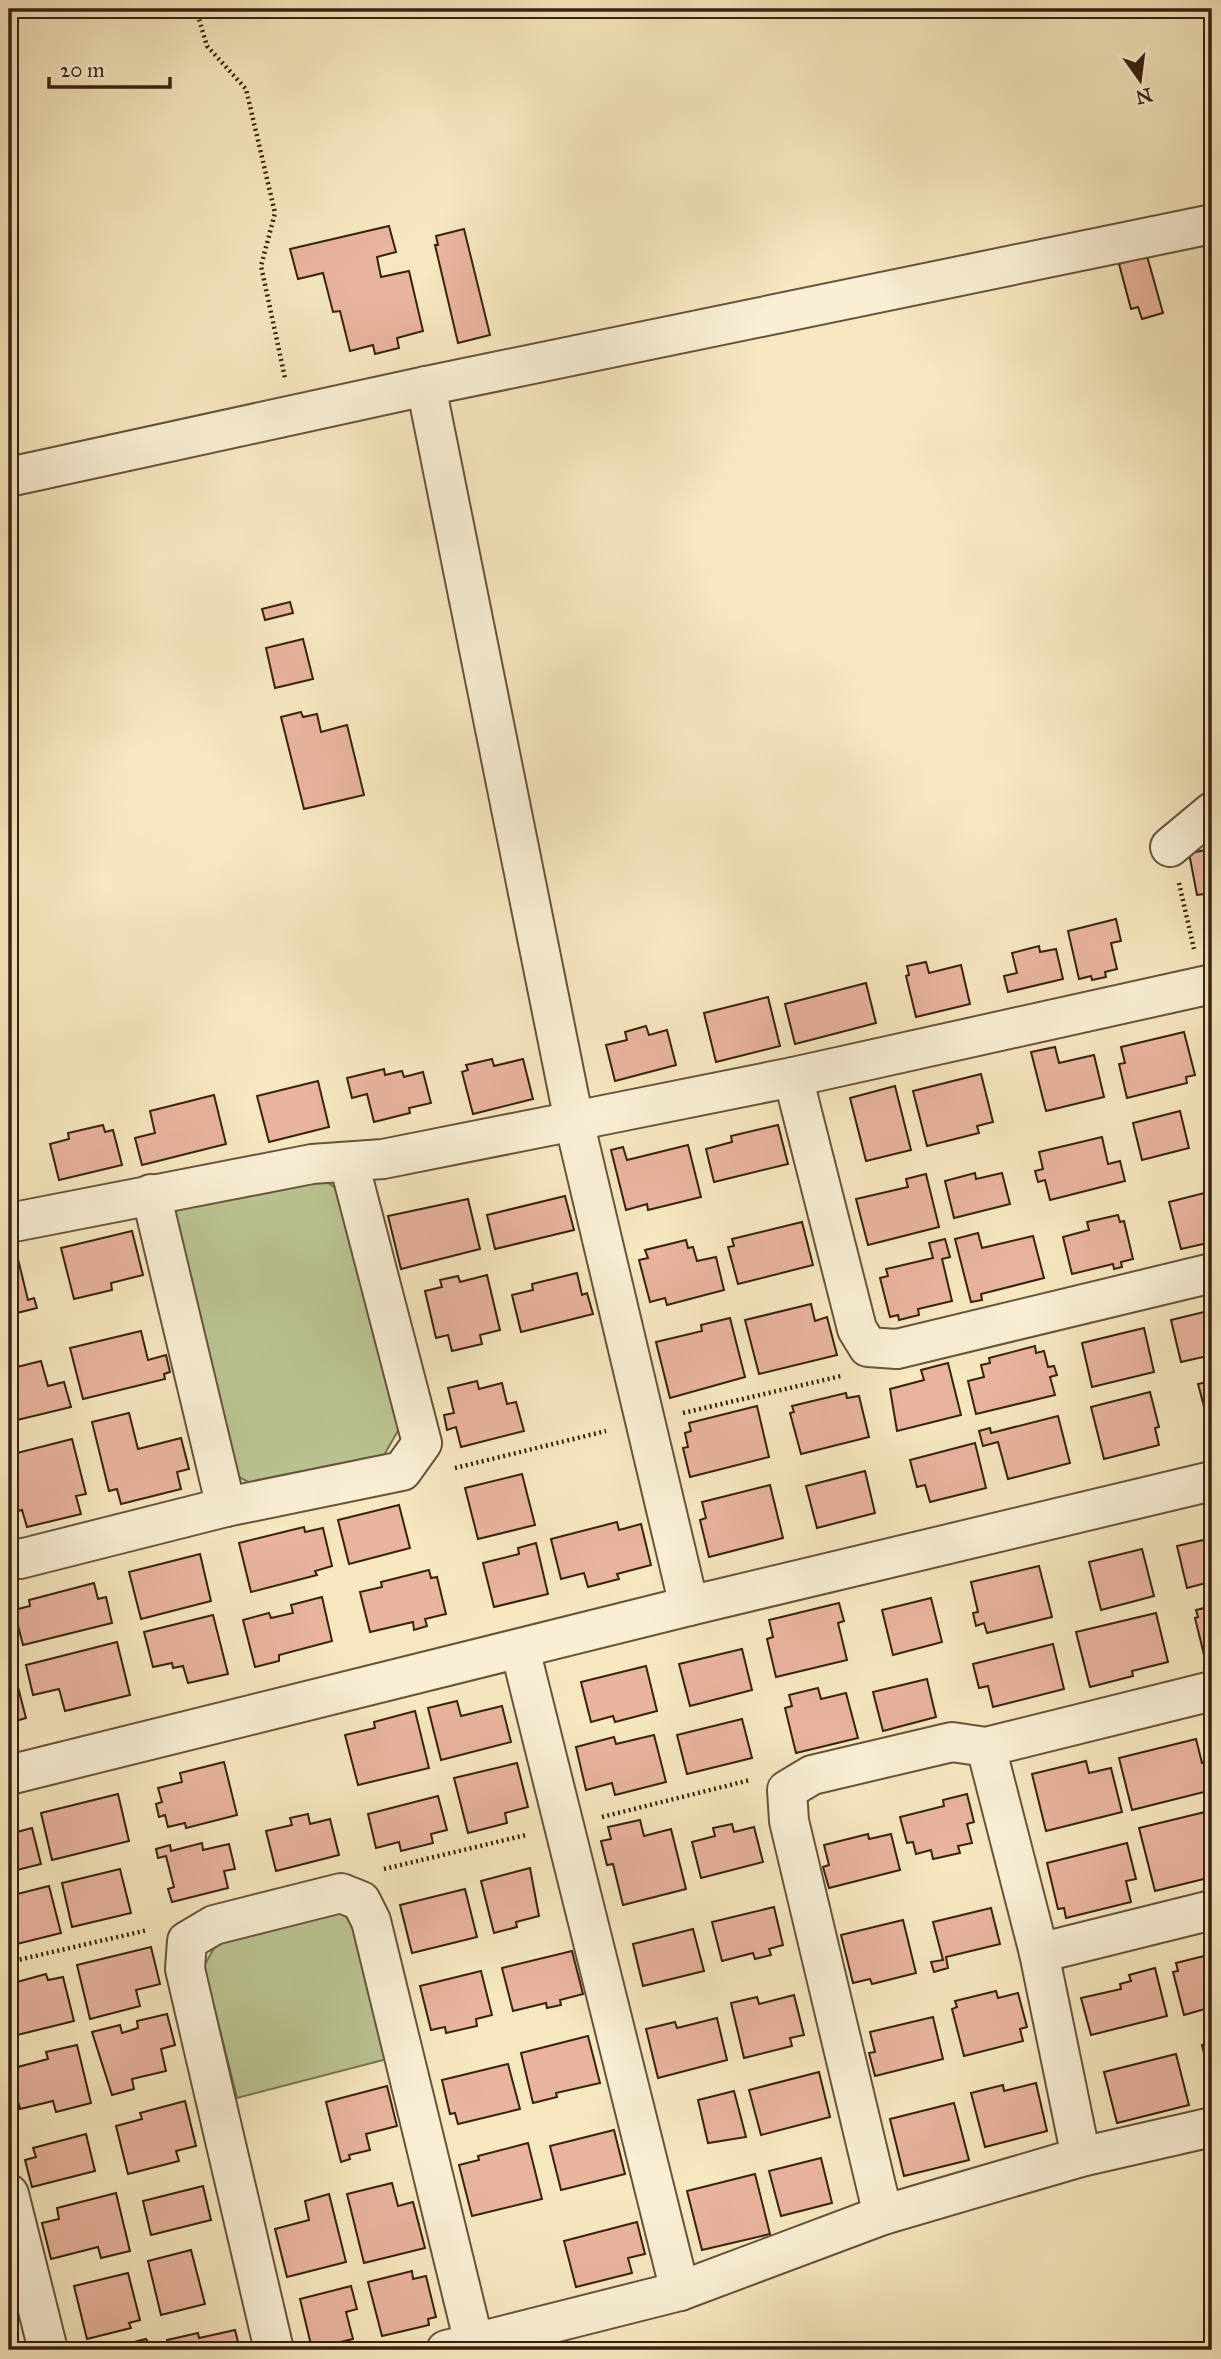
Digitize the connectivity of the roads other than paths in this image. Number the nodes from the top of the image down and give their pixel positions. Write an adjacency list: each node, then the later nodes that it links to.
1 (1212, 224): 2 (street)
2 (425, 386): 3 (street); 8 (street)
3 (9, 477)
4 (1212, 812): 5 (street)
5 (1170, 847)
6 (1212, 984): 7 (street)
7 (793, 1077): 8 (street); 12 (street)
8 (574, 1121): 9 (street); 16 (street)
9 (349, 1163): 10 (street); 14 (street)
10 (151, 1194): 11 (street); 14 (street)
11 (9, 1223)
12 (1212, 1273)
13 (1212, 1481): 16 (street)
14 (226, 1507): 15 (street)
15 (9, 1557)
16 (689, 1605): 17 (street)
17 (520, 1649): 20 (street); 27 (street)
18 (1212, 1691): 19 (street)
19 (986, 1747): 22 (street); 26 (street)
20 (9, 1775)
21 (1212, 1910): 22 (street)
22 (1039, 1953): 24 (street)
23 (1212, 2127): 24 (street)
24 (1081, 2157): 26 (street)
25 (9, 2194): 29 (street)
26 (883, 2215): 27 (street)
27 (680, 2291): 28 (street)
28 (460, 2347): 30 (street)
29 (48, 2350)
30 (274, 2350)

